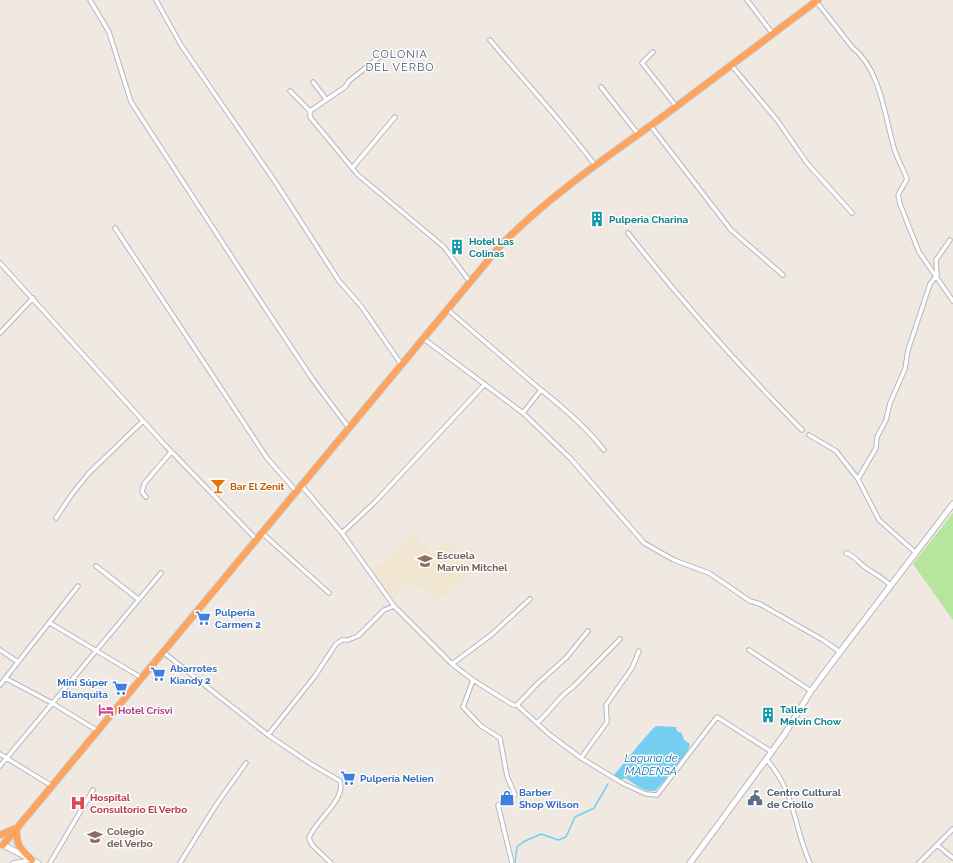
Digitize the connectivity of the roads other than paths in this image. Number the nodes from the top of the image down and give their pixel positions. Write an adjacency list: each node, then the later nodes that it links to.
1 (90, 0): 39 (street)
2 (156, 0): 34 (street)
3 (747, 0): 5 (street)
4 (817, 1): 5 (highway); 27 (street)
5 (773, 35): 9 (highway)
6 (490, 40): 19 (street)
7 (653, 52): 14 (street)
8 (383, 54): 13 (street)
9 (732, 66): 14 (highway); 21 (street)
10 (313, 82): 13 (street)
11 (601, 86): 18 (street)
12 (290, 90): 15 (street)
13 (326, 99): 15 (street)
14 (676, 106): 17 (highway)
15 (310, 111): 20 (street)
16 (395, 117): 20 (street)
17 (650, 126): 18 (highway); 26 (street)
18 (638, 134): 19 (highway)
19 (595, 165): 28 (highway)
20 (352, 167): 28 (street)
21 (852, 213)
22 (115, 228): 46 (street)
23 (628, 233): 40 (street)
24 (950, 240): 27 (street)
25 (0, 263): 29 (street)
26 (783, 275)
27 (936, 275): 30 (street); 44 (street)
28 (471, 283): 31 (highway)
29 (33, 298): 32 (street); 38 (street)
30 (953, 301)
31 (448, 310): 33 (highway); 36 (street)
32 (0, 333)
33 (424, 339): 34 (highway); 35 (street)
34 (401, 364): 39 (highway)
35 (486, 384): 37 (street); 51 (street)
36 (541, 390): 37 (street); 42 (street)
37 (523, 413): 71 (street)
38 (143, 421): 43 (street); 49 (street)
39 (349, 428): 45 (highway)
40 (802, 430)
41 (809, 435): 44 (street)
42 (604, 450)
43 (171, 452): 47 (street); 52 (street)
44 (858, 479): 53 (street)
45 (301, 485): 46 (highway); 51 (street)
46 (296, 491): 50 (highway)
47 (146, 498)
48 (953, 504): 53 (street)
49 (56, 518)
50 (262, 533): 52 (highway); 59 (street)
51 (342, 533): 62 (street)
52 (256, 539): 70 (highway)
53 (915, 552): 57 (street)
54 (846, 553): 57 (street)
55 (96, 566): 60 (street)
56 (161, 573): 60 (street)
57 (890, 585): 71 (street)
58 (78, 586): 63 (street)
59 (330, 593)
60 (138, 599): 67 (street)
61 (530, 599): 73 (street)
62 (394, 606): 73 (street); 83 (street)
63 (50, 623): 67 (street); 72 (street)
64 (588, 631): 80 (street)
65 (620, 639): 81 (street)
66 (0, 650): 72 (street)
67 (97, 650): 75 (street); 79 (street)
68 (749, 650): 78 (street)
69 (639, 651): 87 (street)
70 (163, 652): 75 (highway); 83 (street)
71 (840, 652): 78 (street)
72 (18, 662): 74 (street)
73 (452, 664): 76 (street)
74 (5, 678): 77 (street); 79 (street)
75 (142, 678): 82 (highway)
76 (472, 680): 80 (street); 105 (street)
77 (0, 685)
78 (811, 691): 84 (street)
79 (52, 703): 82 (street); 86 (street)
80 (517, 705): 81 (street)
81 (537, 723): 87 (street)
82 (98, 731): 91 (highway)
83 (268, 735): 104 (street)
84 (772, 752): 87 (street); 88 (street)
85 (0, 754): 86 (street)
86 (6, 758): 90 (street); 91 (street)
87 (581, 758)
88 (766, 759): 106 (street); 107 (street)
89 (246, 764): 103 (street)
90 (0, 766)
91 (52, 786): 93 (highway)
92 (94, 790): 102 (street)
93 (17, 827): 95 (highway); 96 (highway); 99 (highway)
94 (953, 829): 97 (street)
95 (0, 835)
96 (2, 844): 99 (street)
97 (937, 845): 98 (street); 108 (street)
98 (953, 858)
99 (32, 860): 100 (street); 101 (street)
100 (13, 863)
101 (38, 863)
102 (50, 863)
103 (180, 863)
104 (331, 863)
105 (512, 863)
106 (690, 863)
107 (810, 863)
108 (919, 863)

